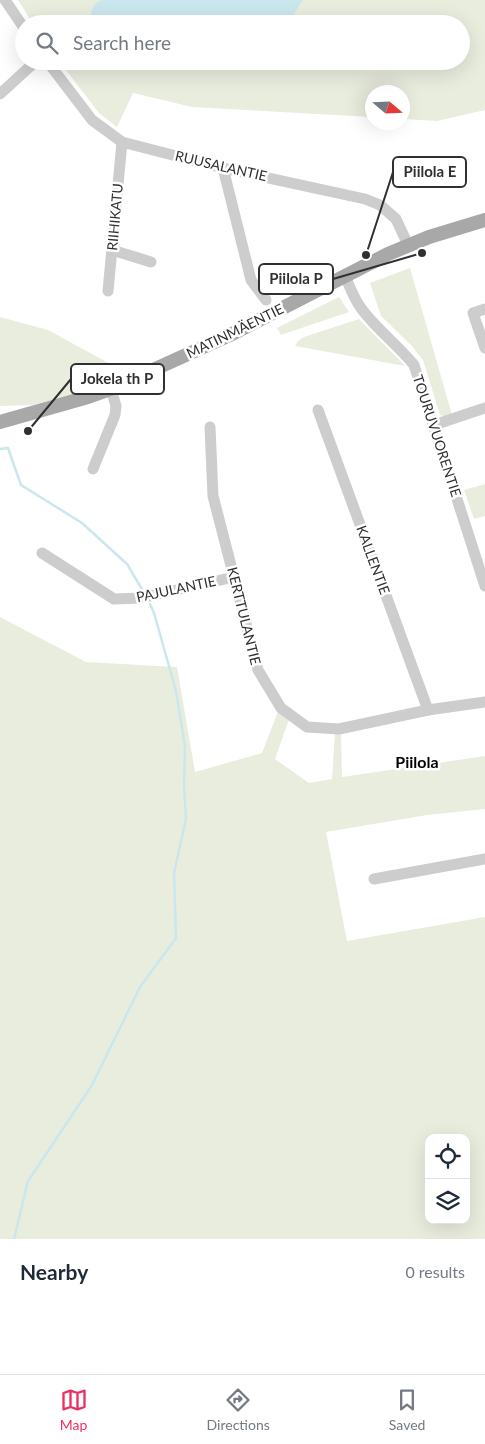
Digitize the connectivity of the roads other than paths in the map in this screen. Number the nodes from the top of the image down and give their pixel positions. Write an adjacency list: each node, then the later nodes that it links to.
1 (5, 0): 2 (street)
2 (15, 15)
3 (26, 70): 5 (street)
4 (54, 70): 6 (street, RUUSALANTIE)
5 (0, 94)
6 (122, 142): 7 (street, RUUSALANTIE); 10 (street, RIIHIKATU)
7 (224, 168): 9 (street, RUUSALANTIE); 14 (street)
8 (485, 220): 9 (main road, MATINMÄENTIE)
9 (408, 245): 12 (main road, MATINMÄENTIE)
10 (112, 250): 11 (street); 13 (street, RIIHIKATU)
11 (151, 262)
12 (345, 276): 17 (main road, MATINMÄENTIE); 23 (street, TOURUVUORENTIE)
13 (108, 291)
14 (266, 300)
15 (485, 309): 16 (street)
16 (485, 348)
17 (111, 389): 20 (main road, MATINMÄENTIE); 25 (street)
18 (485, 408): 23 (street)
19 (318, 410): 31 (street, KALLENTIE)
20 (37, 411): 21 (main road, MATINMÄENTIE); 22 (main road, MATINMÄENTIE)
21 (0, 413)
22 (0, 422)
23 (434, 426): 27 (street, TOURUVUORENTIE)
24 (210, 427): 28 (street, KERTTULANTIE)
25 (93, 469)
26 (42, 553): 28 (street, PAJULANTIE)
27 (483, 572): 29 (street, TOURUVUORENTIE)
28 (234, 577): 31 (street, KERTTULANTIE)
29 (485, 586)
30 (485, 702): 31 (street, KERTTULANTIE)
31 (428, 710)
32 (485, 859): 33 (street)
33 (374, 879)

